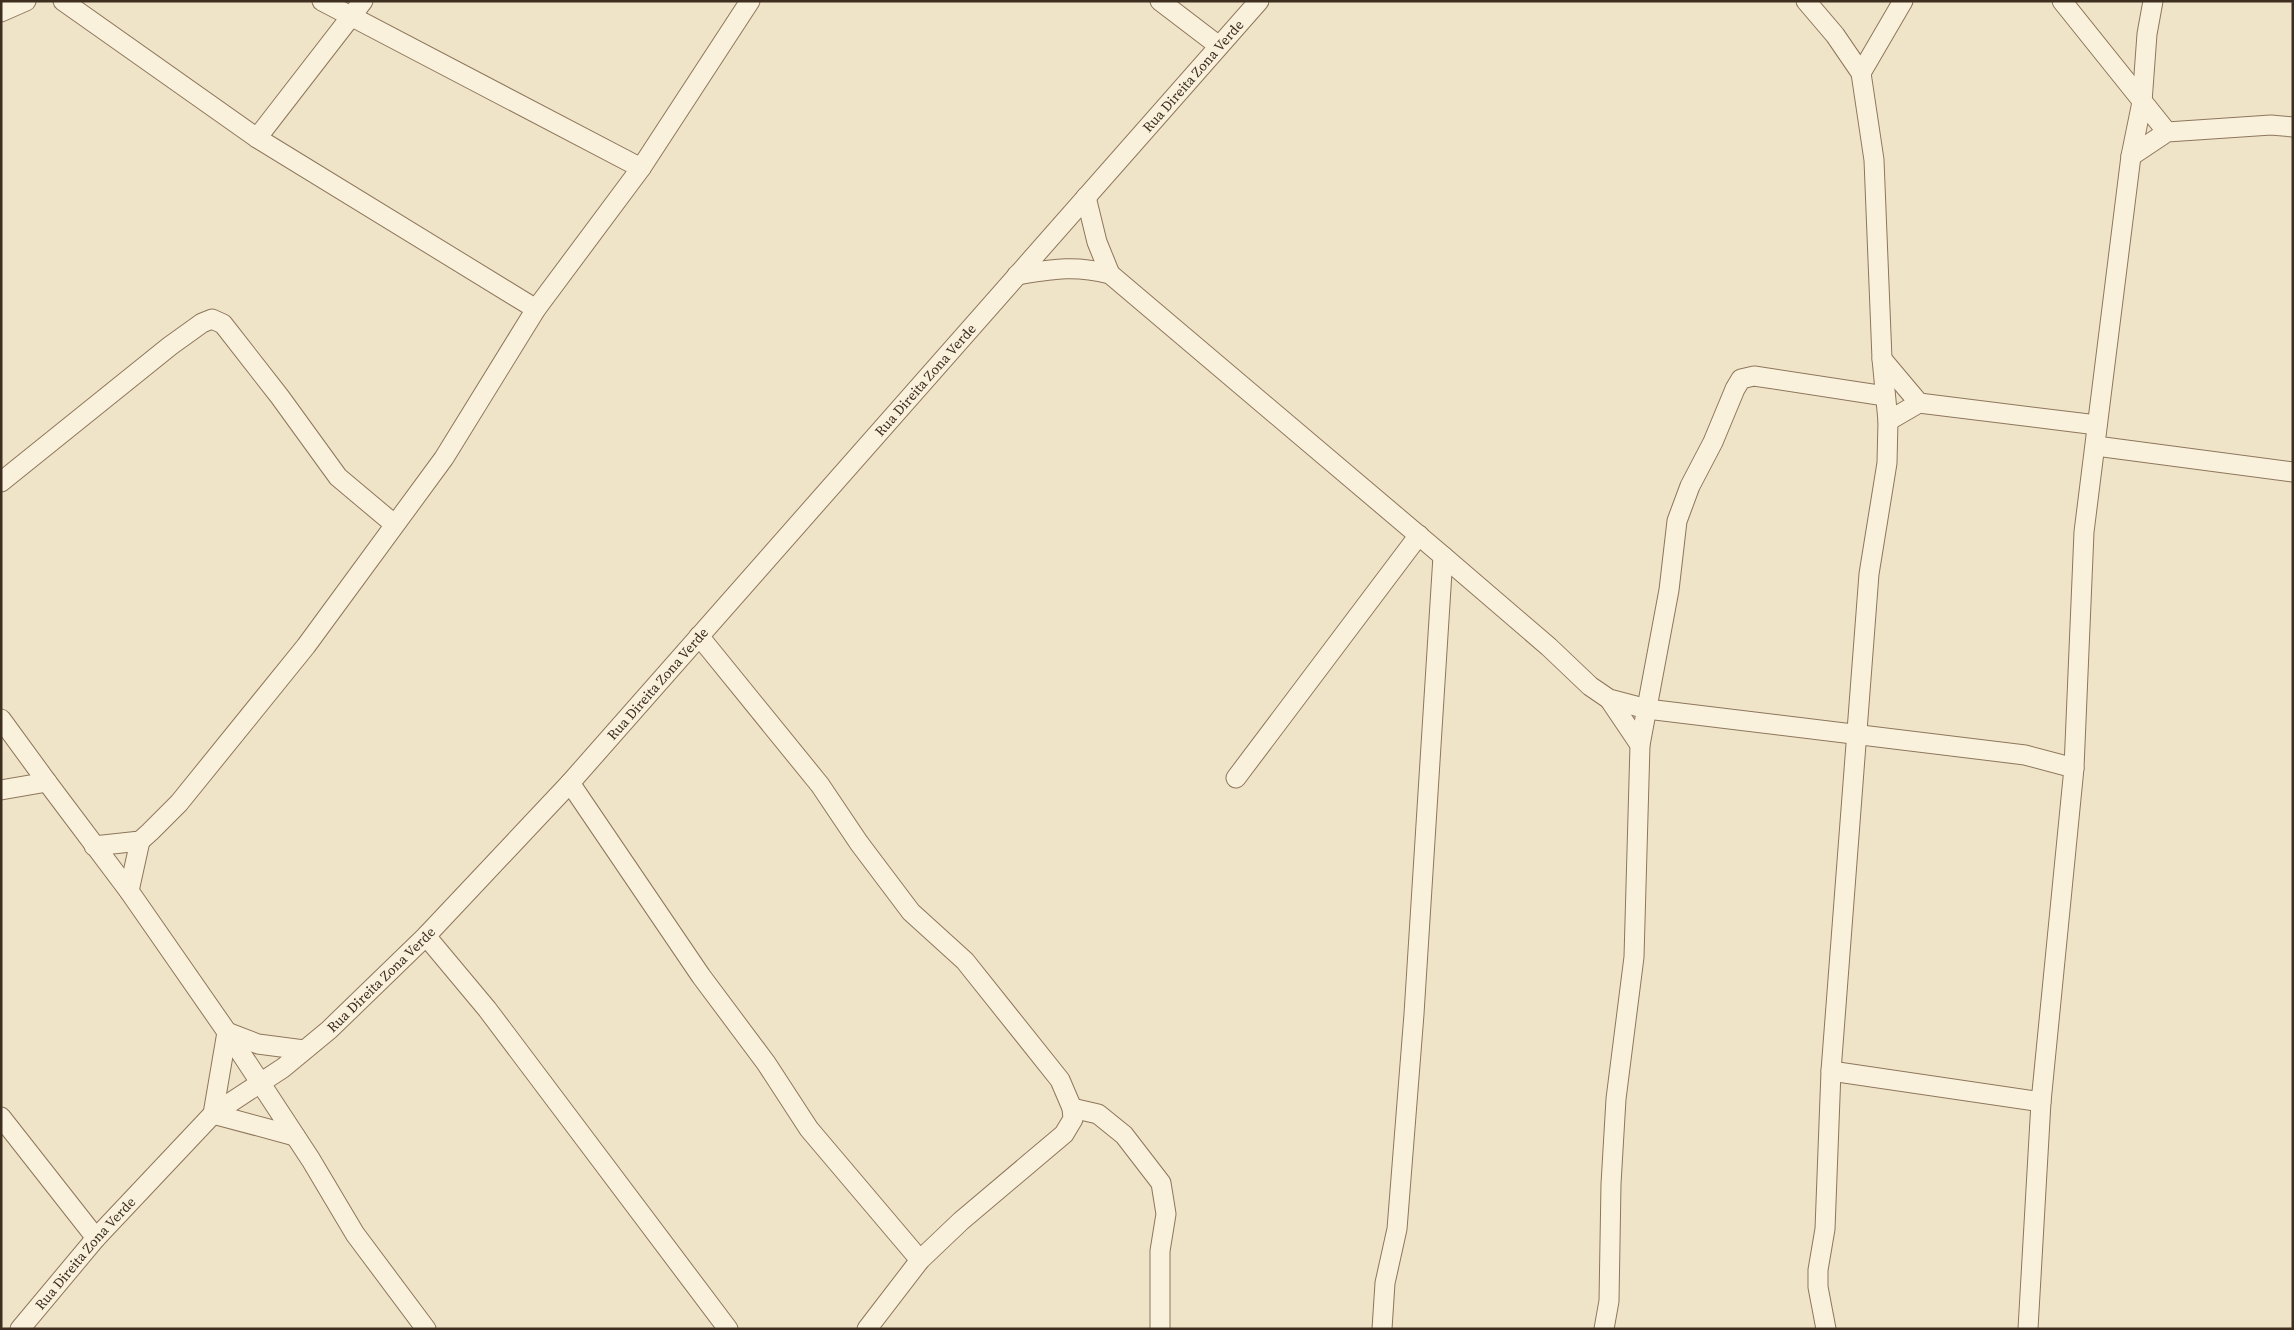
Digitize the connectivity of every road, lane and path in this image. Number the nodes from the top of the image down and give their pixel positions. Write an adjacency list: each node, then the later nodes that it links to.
1 (26, 1): 12 (street)
2 (63, 1): 18 (street)
3 (322, 1): 11 (street)
4 (750, 1): 20 (street)
5 (1160, 1): 13 (street)
6 (1259, 1): 13 (street, Rua Direita Zona Verde)
7 (1806, 1): 14 (street)
8 (1903, 1): 14 (street)
9 (2062, 1): 15 (street)
10 (2153, 1): 15 (street)
11 (358, 8): 18 (street); 20 (street)
12 (1, 12)
13 (1218, 46): 21 (street, Rua Direita Zona Verde)
14 (1861, 73): 25 (street)
15 (2142, 102): 17 (street); 19 (street)
16 (2293, 126): 17 (street)
17 (2167, 132): 19 (street)
18 (257, 138): 24 (street)
19 (2131, 156): 29 (street)
20 (641, 168): 24 (street)
21 (1086, 197): 22 (street); 23 (street, Rua Direita Zona Verde)
22 (1110, 274): 23 (street); 34 (street)
23 (1018, 275): 36 (street, Rua Direita Zona Verde)
24 (536, 309): 33 (street)
25 (1882, 359): 26 (street); 27 (street)
26 (1885, 396): 28 (street); 38 (street)
27 (1919, 403): 28 (street); 29 (street)
28 (1888, 421): 40 (street)
29 (2097, 425): 30 (street)
30 (2096, 446): 31 (street); 42 (street)
31 (2293, 472)
32 (1, 482): 33 (street)
33 (394, 524): 47 (street)
34 (1419, 535): 35 (street); 43 (street)
35 (1443, 556): 37 (street); 67 (street)
36 (699, 636): 45 (street, Rua Direita Zona Verde); 56 (street)
37 (1609, 699): 38 (street); 41 (street)
38 (1647, 709): 40 (street); 41 (street)
39 (1, 719): 44 (street)
40 (1857, 736): 42 (street); 53 (street)
41 (1640, 745): 68 (street)
42 (2074, 768): 55 (street)
43 (1236, 778)
44 (47, 782): 46 (street); 48 (street)
45 (570, 783): 50 (street, Rua Direita Zona Verde); 61 (street)
46 (1, 790)
47 (140, 841): 48 (street); 49 (street)
48 (94, 846): 49 (street)
49 (129, 891): 51 (street)
50 (426, 936): 52 (street, Rua Direita Zona Verde); 64 (street)
51 (227, 1032): 52 (street); 54 (street); 57 (street)
52 (304, 1050): 54 (street, Rua Direita Zona Verde)
53 (1831, 1071): 55 (street); 69 (street)
54 (259, 1083): 57 (street, Rua Direita Zona Verde); 59 (street)
55 (2040, 1102): 70 (street)
56 (1072, 1108): 61 (street); 66 (street)
57 (213, 1114): 59 (street); 60 (street, Rua Direita Zona Verde)
58 (1, 1117): 60 (street)
59 (295, 1136): 63 (street)
60 (96, 1238): 62 (street, Rua Direita Zona Verde)
61 (920, 1260): 65 (street)
62 (20, 1329)
63 (426, 1329)
64 (728, 1329)
65 (867, 1329)
66 (1160, 1329)
67 (1382, 1329)
68 (1604, 1329)
69 (1826, 1329)
70 (2028, 1329)

